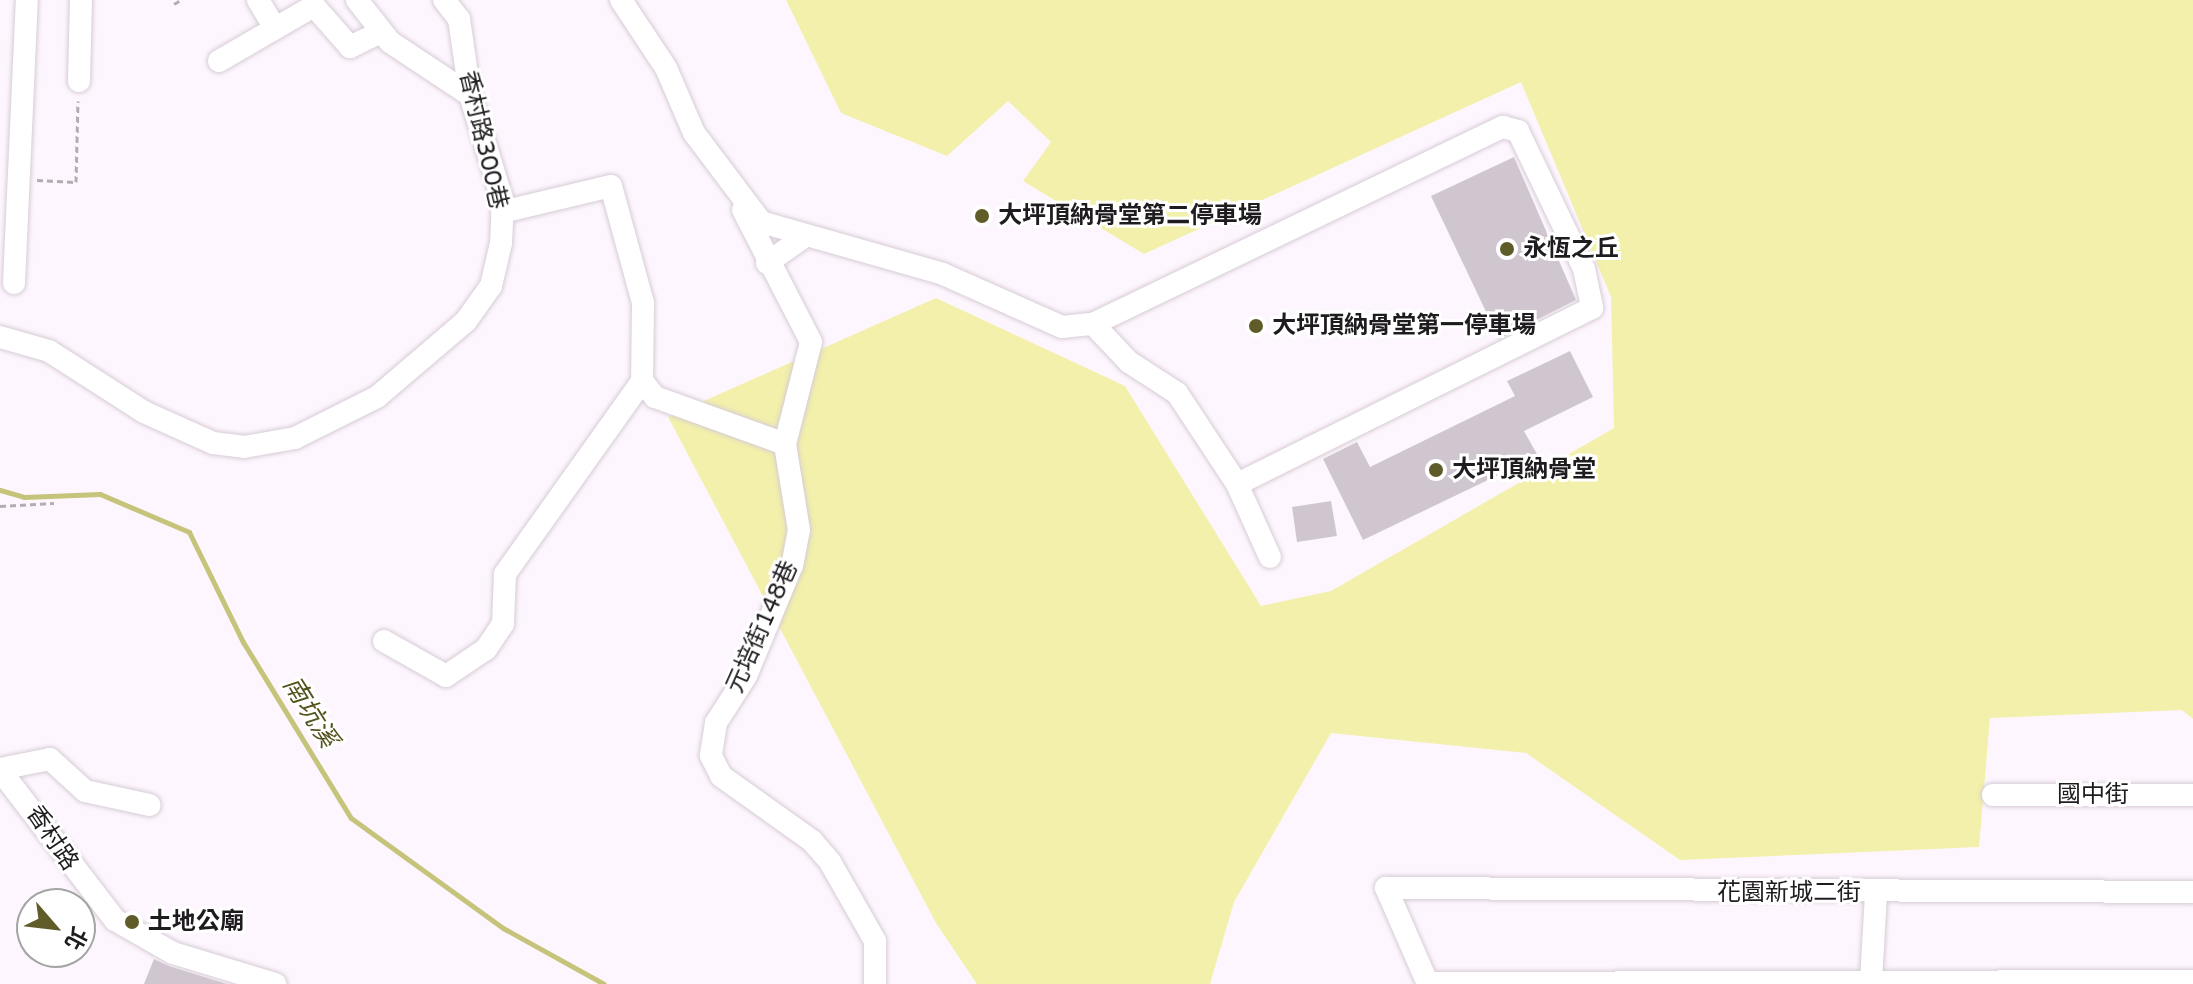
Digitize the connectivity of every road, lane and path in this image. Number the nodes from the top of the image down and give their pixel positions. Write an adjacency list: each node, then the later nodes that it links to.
1 (27, 0): 14 (street)
2 (81, 0): 12 (street)
3 (181, 0): 8 (path)
4 (258, 0): 9 (street)
5 (357, 0): 10 (street)
6 (444, 0): 13 (street, 香村路300巷)
7 (621, 0): 15 (street)
8 (174, 4)
9 (275, 28): 10 (street); 11 (street)
10 (381, 32): 13 (street)
11 (219, 61)
12 (79, 81): 14 (path)
13 (470, 95): 16 (street, 香村路300巷)
14 (11, 179): 19 (street)
15 (741, 205): 17 (street); 18 (street, 元培街148巷)
16 (502, 212): 21 (street, 香村路300巷); 22 (street)
17 (804, 237): 18 (street); 20 (street)
18 (767, 263): 23 (street, 元培街148巷)
19 (14, 283)
20 (1093, 324): 24 (street); 24 (street)
21 (0, 337)
22 (642, 381): 23 (street); 28 (street)
23 (785, 444): 39 (street, 元培街148巷)
24 (1237, 484): 27 (street)
25 (54, 503): 26 (path)
26 (0, 506)
27 (1270, 557)
28 (384, 641)
29 (0, 770): 32 (street); 35 (street, 香村路)
30 (1993, 795): 31 (street, 國中街)
31 (2193, 795)
32 (149, 805)
33 (2193, 892): 34 (street, 花園新城二街)
34 (1876, 893): 36 (street); 40 (street, 花園新城二街)
35 (231, 976): 38 (street, 香村路)
36 (1871, 981): 37 (street); 40 (street)
37 (2193, 981)
38 (275, 984)
39 (875, 984)
40 (1428, 984)

